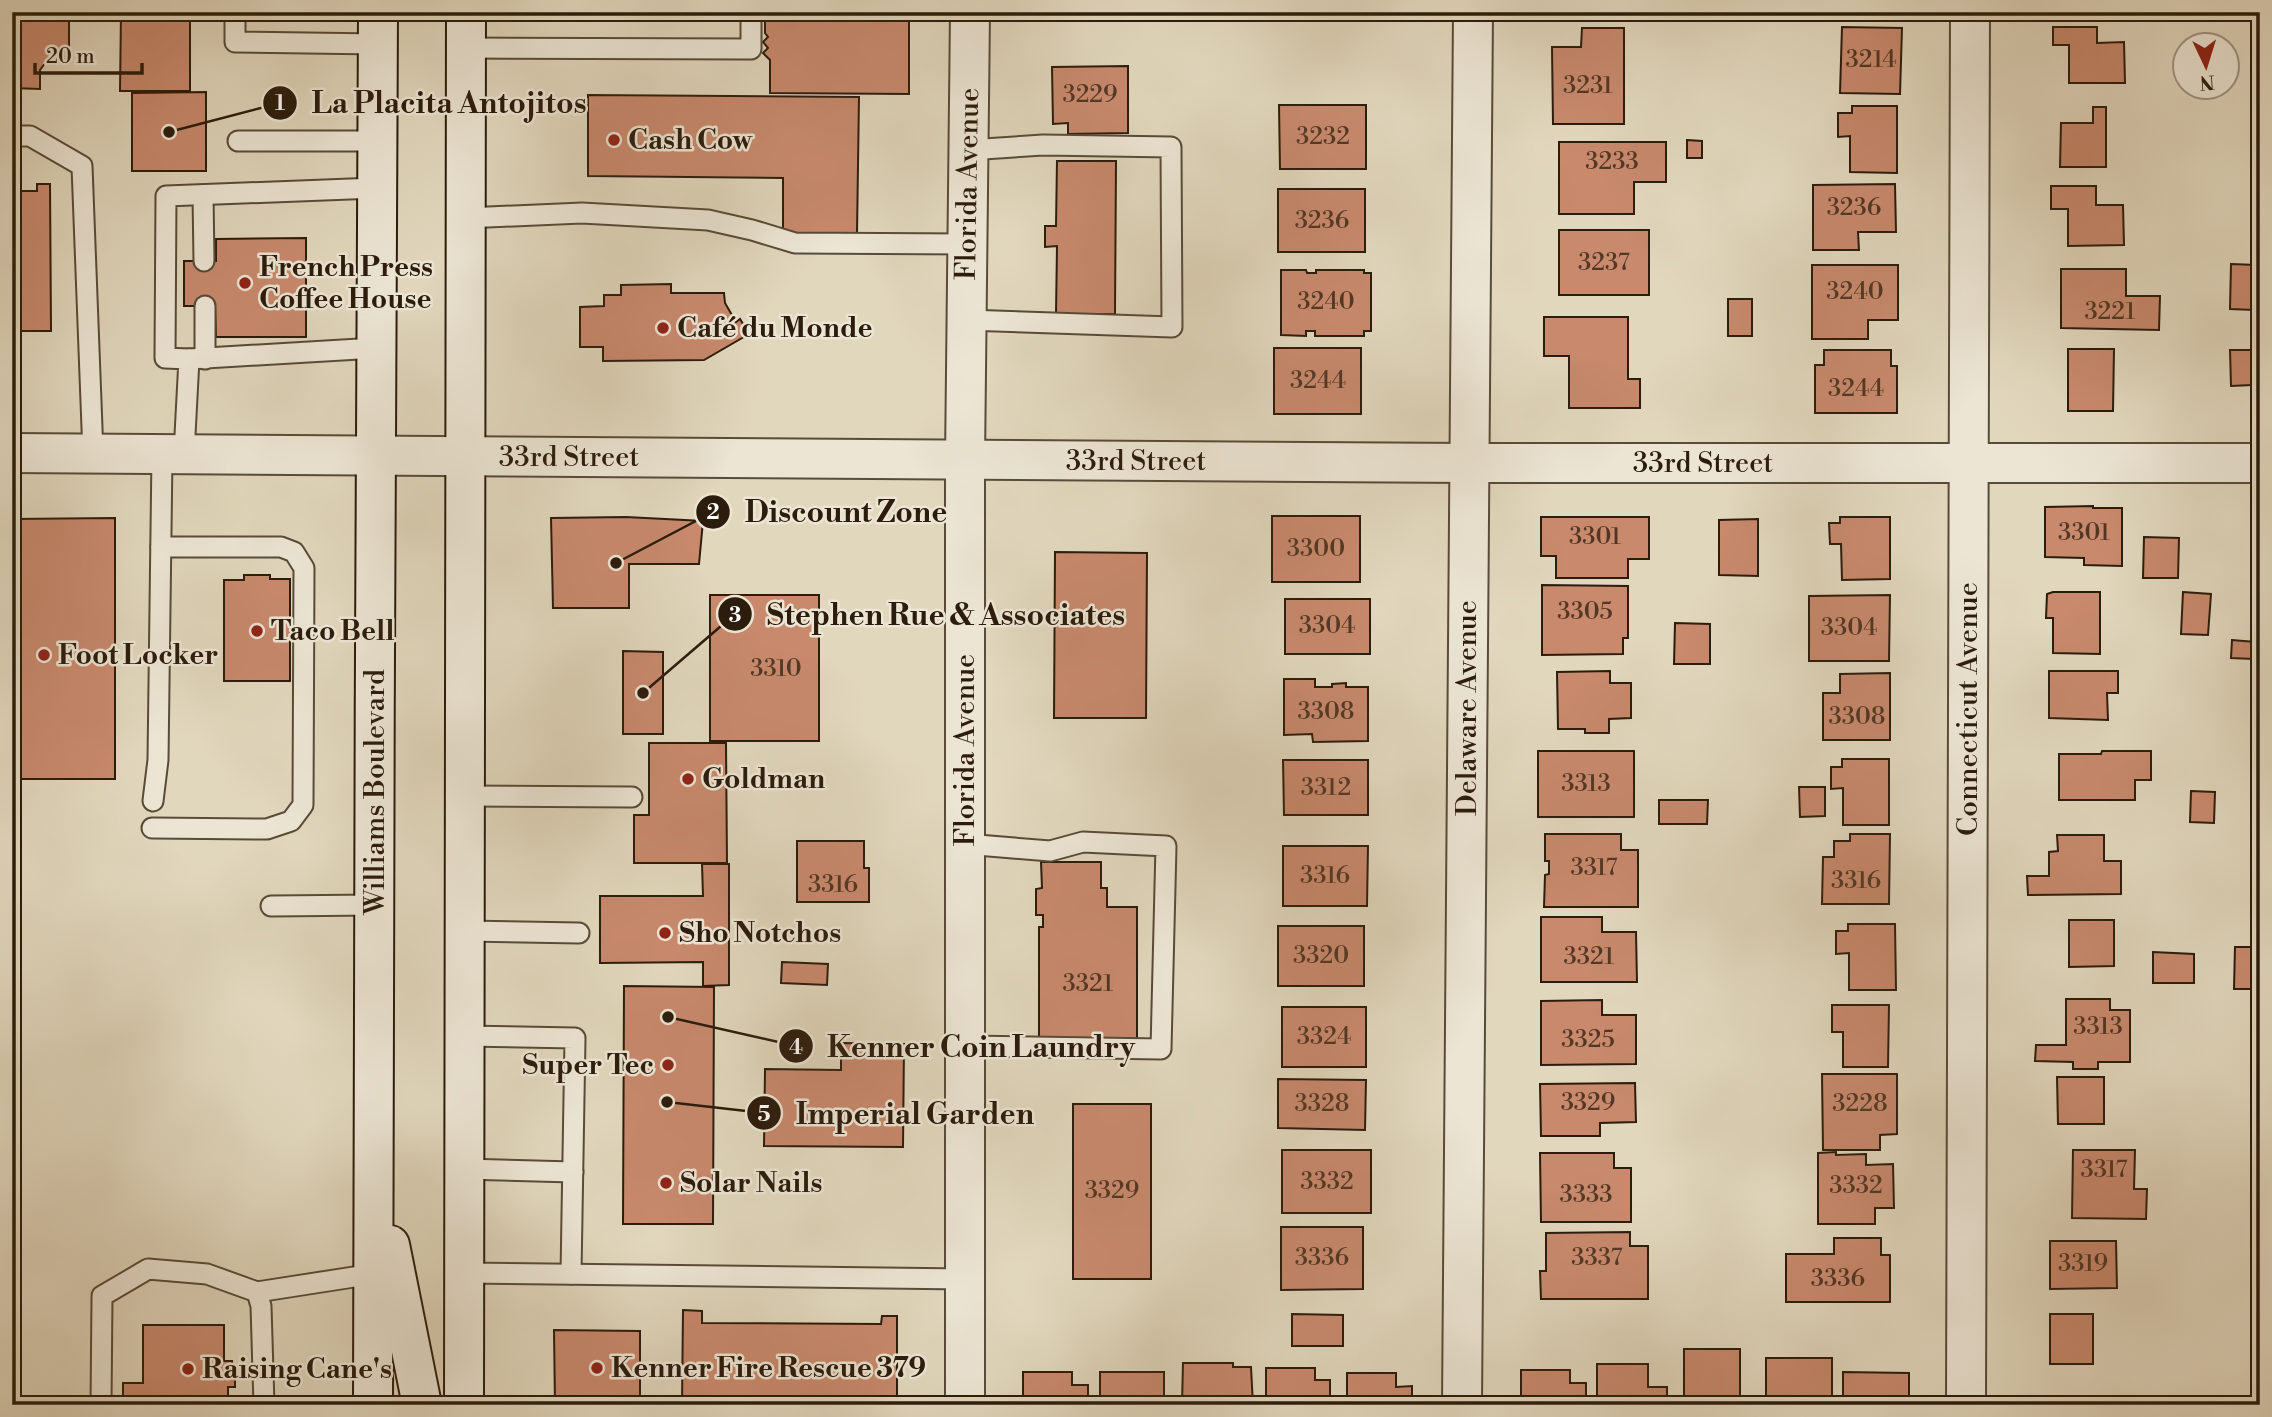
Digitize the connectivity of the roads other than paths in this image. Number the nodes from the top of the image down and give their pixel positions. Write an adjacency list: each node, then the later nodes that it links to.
1 (235, 12): 6 (lane)
2 (751, 12): 7 (lane)
3 (970, 12): 11 (street, Florida Avenue)
4 (1473, 12): 27 (street, Delaware Avenue)
5 (1970, 12): 28 (street, Connecticut Avenue)
6 (378, 28): 10 (street, Williams Boulevard)
7 (466, 30): 14 (street)
8 (12, 136): 22 (lane)
9 (238, 141): 10 (lane)
10 (377, 141): 12 (street, Williams Boulevard)
11 (968, 150): 15 (street, Florida Avenue); 18 (lane)
12 (376, 188): 13 (lane); 19 (street, Williams Boulevard)
13 (202, 195): 16 (lane); 20 (lane)
14 (466, 218): 15 (lane); 25 (street)
15 (967, 244): 18 (street, Florida Avenue)
16 (204, 261)
17 (205, 306): 20 (lane)
18 (966, 320): 26 (street, Florida Avenue)
19 (376, 348): 20 (lane); 24 (street, Williams Boulevard)
20 (197, 359): 23 (lane)
21 (12, 453): 22 (street, 33rd Street)
22 (93, 454): 23 (street, 33rd Street)
23 (173, 455): 24 (street, 33rd Street); 30 (lane)
24 (374, 456): 25 (street, 33rd Street); 36 (street, Williams Boulevard)
25 (465, 456): 26 (street, 33rd Street); 31 (street)
26 (965, 460): 27 (street, 33rd Street); 35 (street, Florida Avenue)
27 (1469, 463): 28 (street, 33rd Street); 56 (street, Delaware Avenue)
28 (1969, 463): 29 (street, 33rd Street); 57 (street, Connecticut Avenue)
29 (2260, 463)
30 (161, 547): 33 (lane); 34 (lane)
31 (464, 796): 32 (lane); 38 (street)
32 (632, 797)
33 (153, 801)
34 (152, 828)
35 (965, 844): 41 (street, Florida Avenue); 41 (lane)
36 (376, 905): 37 (lane); 43 (street, Williams Boulevard)
37 (271, 906)
38 (465, 931): 39 (lane); 40 (street)
39 (579, 933)
40 (464, 1036): 42 (street); 44 (lane)
41 (965, 1045): 48 (street, Florida Avenue)
42 (464, 1169): 44 (lane); 45 (street)
43 (374, 1171): 46 (street, Williams Boulevard); 53 (street)
44 (573, 1172): 47 (lane)
45 (464, 1273): 47 (lane); 54 (street)
46 (373, 1274): 49 (lane); 52 (street, Williams Boulevard)
47 (570, 1274): 48 (lane)
48 (965, 1279): 55 (street, Florida Avenue)
49 (257, 1292): 50 (lane); 51 (lane)
50 (100, 1405)
51 (264, 1405)
52 (373, 1405)
53 (422, 1405)
54 (464, 1405)
55 (965, 1405)
56 (1462, 1405)
57 (1966, 1405)

